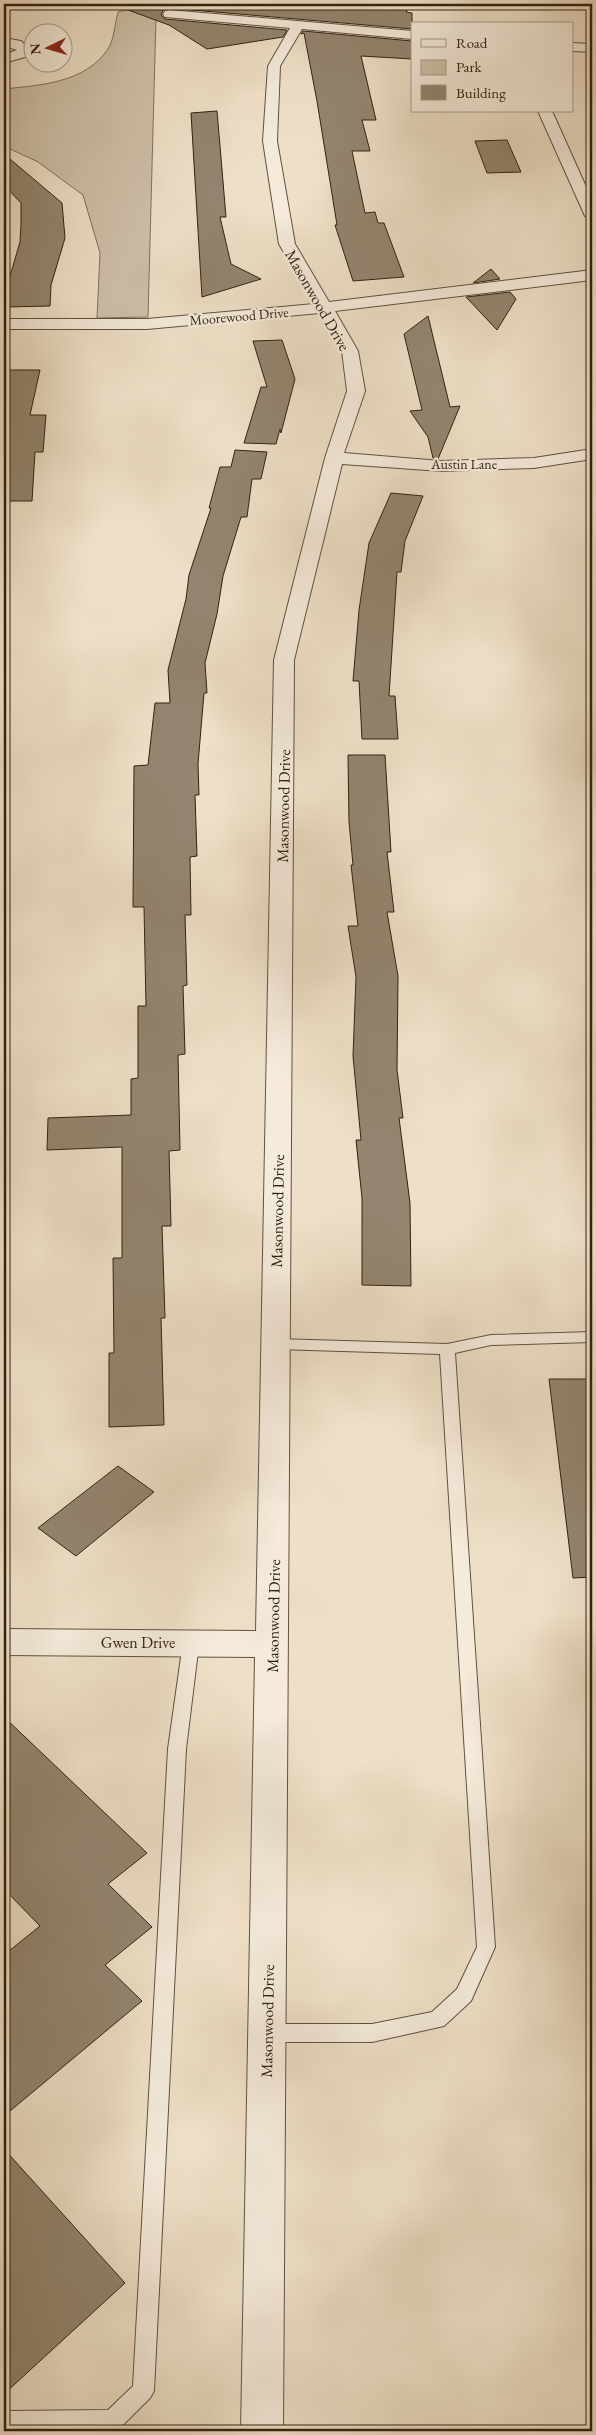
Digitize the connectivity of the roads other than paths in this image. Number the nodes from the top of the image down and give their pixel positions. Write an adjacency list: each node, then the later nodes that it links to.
1 (169, 14): 2 (street)
2 (298, 26): 3 (street); 11 (street, Masonwood Drive)
3 (411, 35)
4 (4, 42): 7 (street)
5 (574, 47): 6 (street)
6 (592, 48)
7 (4, 59)
8 (545, 112): 9 (street)
9 (592, 216)
10 (592, 275): 11 (street, Moorewood Drive)
11 (323, 308): 12 (street, Moorewood Drive); 14 (street, Masonwood Drive)
12 (4, 324)
13 (592, 454): 14 (street, Austin Lane)
14 (334, 458): 16 (street, Masonwood Drive)
15 (592, 1337): 17 (lane)
16 (276, 1344): 17 (lane); 20 (street, Masonwood Drive)
17 (447, 1349): 21 (lane)
18 (4, 1642): 19 (street, Gwen Drive)
19 (191, 1643): 20 (street, Gwen Drive); 23 (lane)
20 (272, 1644): 21 (street, Masonwood Drive)
21 (267, 2033): 24 (street, Masonwood Drive)
22 (4, 2422): 23 (lane)
23 (112, 2426)
24 (262, 2431)

